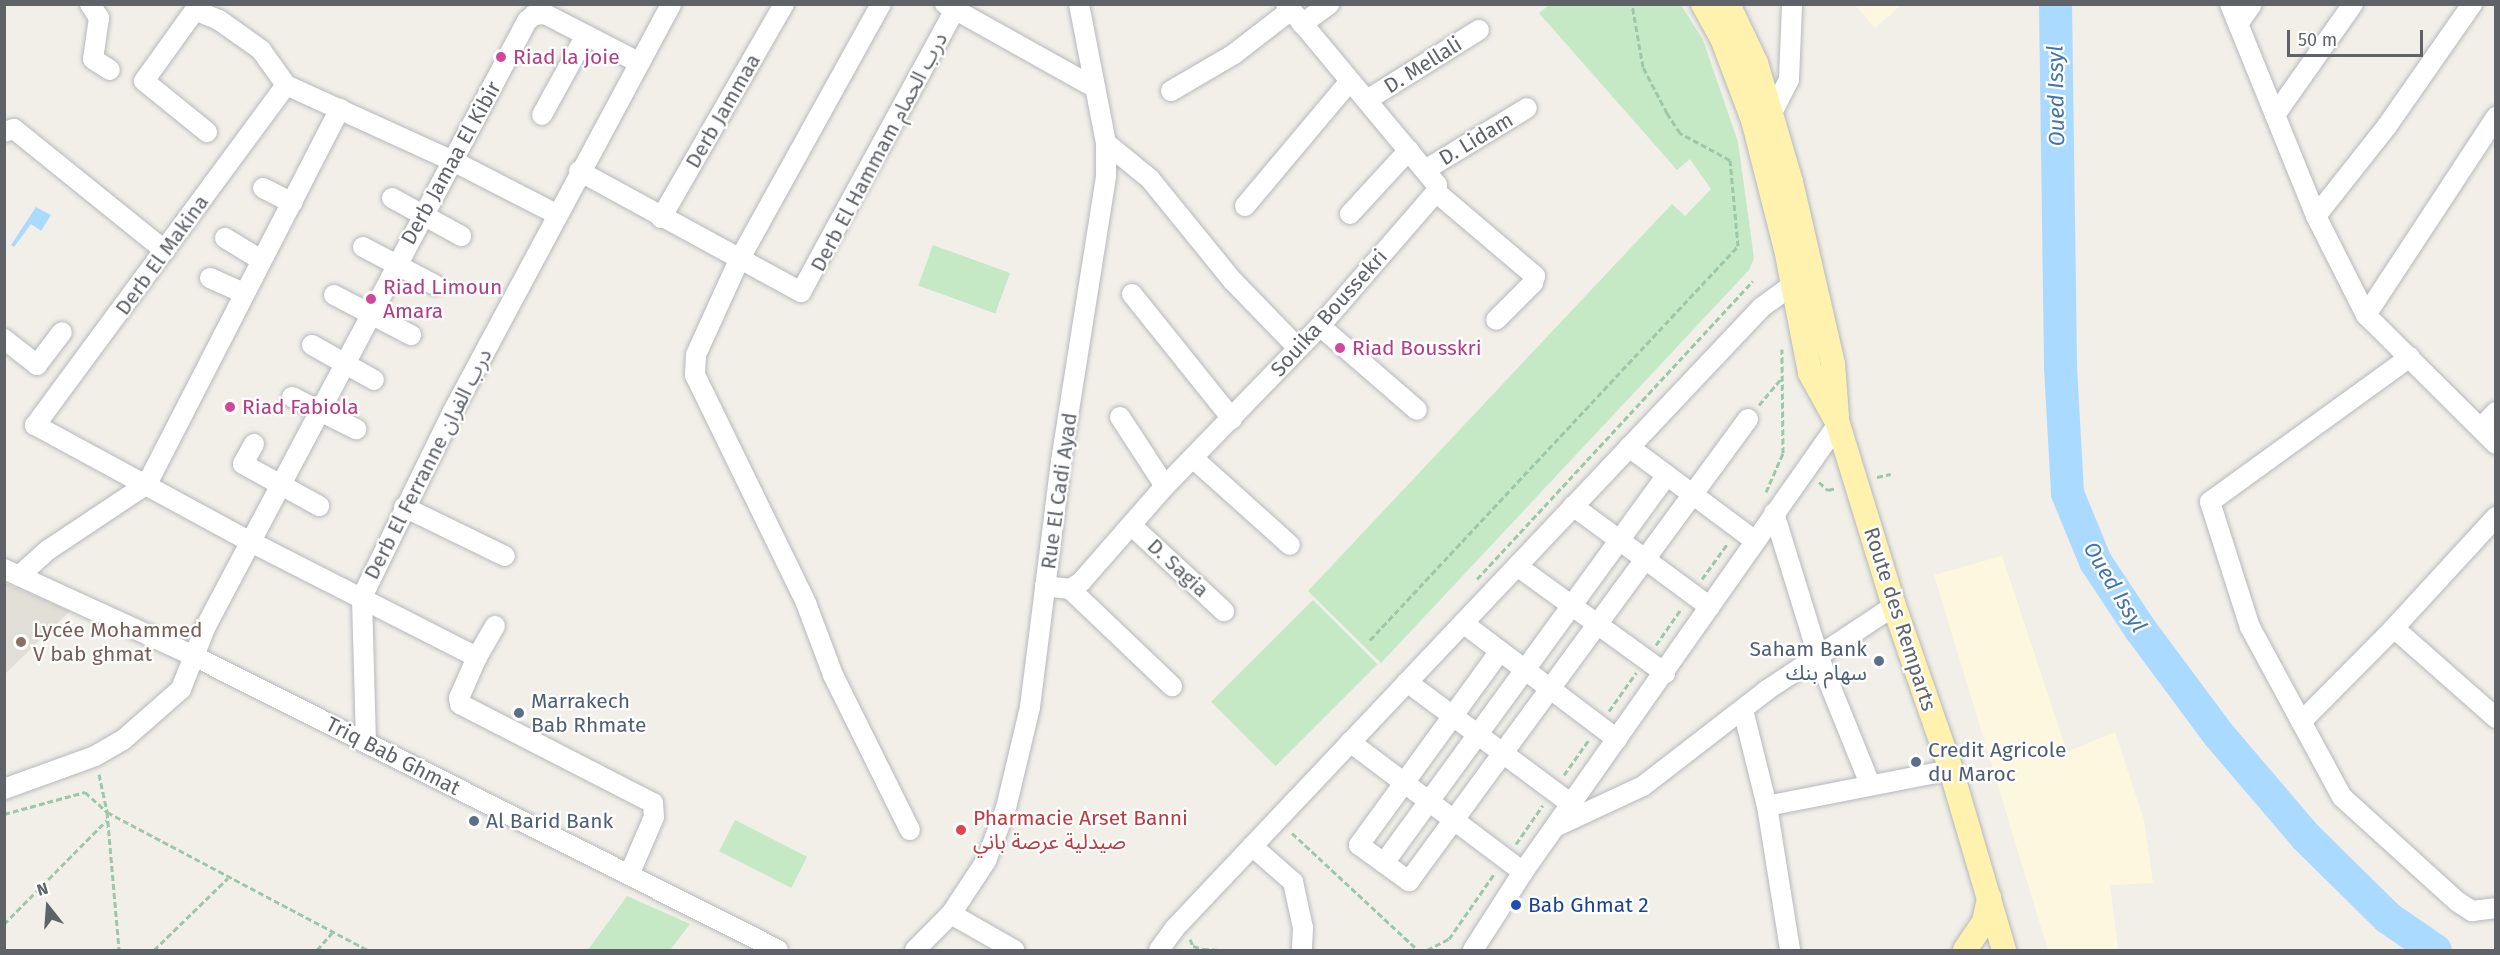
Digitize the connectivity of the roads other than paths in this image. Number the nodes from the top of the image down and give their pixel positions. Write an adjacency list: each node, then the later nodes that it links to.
1 (90, 4): 20 (street)
2 (671, 4): 19 (street)
3 (784, 4): 48 (street, Derb Jammaa)
4 (881, 4): 54 (street)
5 (1079, 4): 23 (street, Rue El Cadi Ayad)
6 (1330, 4): 15 (street)
7 (1703, 4): 57 (main road, Route des Remparts)
8 (1728, 4): 28 (main road, Route des Remparts)
9 (1792, 4): 28 (street)
10 (2230, 4): 16 (street)
11 (2252, 4): 16 (street)
12 (2353, 4): 30 (street)
13 (2472, 4): 46 (street)
14 (953, 6): 23 (street, Derb El Hammam درب الحمام); 54 (street, Derb El Hammam درب الحمام)
15 (1293, 13): 21 (street); 24 (street)
16 (2238, 24): 30 (street)
17 (1479, 30): 25 (street, D. Mellali)
18 (586, 35): 19 (street); 29 (street); 36 (street, Derb Jamaa El Kibir)
19 (638, 62): 38 (street)
20 (110, 70)
21 (1350, 81): 25 (street); 43 (street)
22 (286, 84): 27 (street); 33 (street); 52 (street, Derb El Makina)
23 (1095, 88): 34 (street, Rue El Cadi Ayad)
24 (1171, 92)
25 (1367, 100): 35 (street)
26 (1527, 108): 37 (street, D. Lidam)
27 (340, 109): 36 (street); 42 (street)
28 (1772, 113): 57 (main road, Route des Remparts)
29 (542, 115)
30 (2275, 115): 46 (street)
31 (2496, 117): 63 (street)
32 (4, 132): 52 (street)
33 (207, 132)
34 (1106, 143): 70 (street); 107 (street, Rue El Cadi Ayad)
35 (1409, 150): 37 (street); 45 (street)
36 (455, 162): 44 (street); 47 (street, Derb Jamaa El Kibir)
37 (1425, 170): 40 (street)
38 (579, 171): 44 (street, Derb El Ferranne درب الفران); 48 (street)
39 (263, 188): 42 (street)
40 (1436, 192): 64 (street); 65 (street, Souika Boussekri)
41 (392, 198): 47 (street)
42 (292, 203): 53 (street)
43 (1245, 206)
44 (556, 214): 95 (street, Derb El Ferranne درب الفران)
45 (1350, 214)
46 (2316, 216): 63 (street)
47 (425, 217): 49 (street); 55 (street, Derb Jamaa El Kibir)
48 (661, 218): 54 (street)
49 (460, 236)
50 (225, 238): 53 (street)
51 (363, 247): 55 (street)
52 (165, 251): 89 (street, Derb El Makina)
53 (261, 260): 59 (street)
54 (739, 260): 145 (street)
55 (396, 263): 58 (street); 62 (street, Derb Jamaa El Kibir)
56 (210, 278): 59 (street)
57 (1801, 284): 81 (main road, Route des Remparts); 86 (street)
58 (435, 285)
59 (243, 293): 89 (street)
60 (1132, 294): 79 (street)
61 (334, 295): 62 (street)
62 (371, 314): 67 (street); 72 (street, Derb Jamaa El Kibir)
63 (2366, 315): 71 (street)
64 (1496, 320)
65 (1320, 326): 70 (street, Souika Boussekri); 75 (street)
66 (62, 332): 68 (street)
67 (411, 334)
68 (4, 339)
69 (312, 345): 72 (street)
70 (1298, 348): 79 (street, Souika Boussekri)
71 (2410, 357): 83 (street); 130 (street)
72 (343, 363): 73 (street); 76 (street, Derb Jamaa El Kibir)
73 (374, 380)
74 (292, 397): 76 (street)
75 (1417, 410)
76 (320, 411): 82 (street); 90 (street, Derb Jamaa El Kibir)
77 (2496, 412): 83 (street)
78 (1120, 417): 91 (street)
79 (1232, 419): 87 (street, Souika Boussekri)
80 (1748, 419): 92 (street)
81 (1838, 424): 96 (street); 111 (main road, Route des Remparts)
82 (356, 429)
83 (2481, 429): 85 (street)
84 (254, 444): 90 (street)
85 (2496, 444)
86 (1629, 447): 88 (street); 94 (street)
87 (1193, 458): 91 (street, Souika Boussekri); 102 (street)
88 (1666, 476): 92 (street); 99 (street)
89 (147, 484): 101 (street); 106 (street)
90 (280, 486): 93 (street); 101 (street, Derb Jamaa El Kibir)
91 (1165, 486): 98 (street, Souika Boussekri)
92 (1692, 494): 100 (street); 104 (street)
93 (319, 506)
94 (1573, 506): 99 (street); 105 (street)
95 (404, 507): 103 (street); 109 (street, Derb El Ferranne درب الفران)
96 (1767, 507): 100 (street); 121 (street)
97 (2496, 517): 117 (street)
98 (1131, 525): 108 (street, Souika Boussekri); 113 (street, D. Sagia)
99 (1618, 540): 104 (street); 110 (street)
100 (1755, 541): 112 (street)
101 (252, 542): 109 (street); 119 (street, Derb Jamaa El Kibir)
102 (1290, 545)
103 (505, 556)
104 (1643, 558): 112 (street); 115 (street)
105 (1517, 566): 110 (street); 114 (street)
106 (12, 573): 119 (street, Triq Bab Ghmat)
107 (1046, 586): 108 (street); 152 (street, Rue El Cadi Ayad)
108 (1070, 589): 125 (street)
109 (362, 597): 120 (street); 133 (street, Derb El Ferranne درب الفران)
110 (1571, 605): 115 (street); 122 (street)
111 (1894, 606): 121 (street); 136 (main road, Route des Remparts)
112 (1710, 608): 123 (street)
113 (1224, 611)
114 (1463, 623): 118 (street); 124 (street)
115 (1596, 623): 123 (street); 126 (street)
116 (495, 626): 120 (street)
117 (2394, 628): 129 (street); 130 (street)
118 (1500, 651): 122 (street); 128 (street)
119 (192, 655): 133 (street, Triq Bab Ghmat); 139 (street, Derb Jamaa El Kibir)
120 (477, 657): 149 (street)
121 (1819, 658): 127 (street); 138 (street)
122 (1526, 671): 126 (street); 131 (street)
123 (1665, 673): 132 (street)
124 (1407, 682): 128 (street); 134 (street)
125 (1172, 686)
126 (1550, 689): 132 (street); 135 (street)
127 (1743, 710): 142 (street); 144 (street)
128 (1453, 716): 131 (street); 137 (street)
129 (2496, 718)
130 (2301, 722): 151 (street)
131 (1478, 735): 135 (street); 140 (street)
132 (1617, 739): 141 (street)
133 (366, 742): 149 (street, Triq Bab Ghmat)
134 (1350, 742): 137 (street); 146 (street)
135 (1504, 754): 141 (street); 143 (street)
136 (1951, 770): 138 (street); 150 (main road, Route des Remparts)
137 (1405, 783): 140 (street); 147 (street)
138 (1870, 784): 142 (street)
139 (4, 789)
140 (1429, 801): 143 (street); 147 (street)
141 (1571, 804): 144 (street)
142 (1767, 806): 159 (street)
143 (1454, 820): 147 (street); 148 (street)
144 (1555, 827): 148 (street)
145 (910, 830)
146 (1252, 846): 156 (street); 157 (street)
147 (1384, 862)
148 (1523, 872): 158 (street)
149 (629, 875): 154 (street, Triq Bab Ghmat)
150 (1989, 895): 160 (main road); 161 (main road, Route des Remparts)
151 (2496, 908)
152 (959, 920): 153 (street); 155 (street, Rue El Cadi Ayad)
153 (1014, 950)
154 (778, 951)
155 (915, 951)
156 (1160, 951)
157 (1302, 951)
158 (1473, 951)
159 (1790, 951)
160 (1965, 951)
161 (2004, 951)

